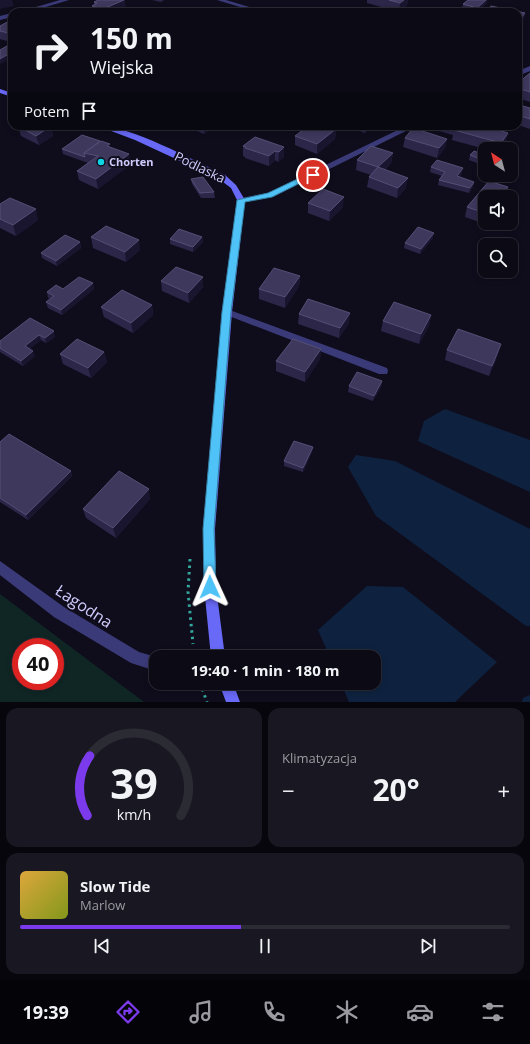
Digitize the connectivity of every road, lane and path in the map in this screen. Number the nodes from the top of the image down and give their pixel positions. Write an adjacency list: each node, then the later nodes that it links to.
1 (66, 0): 3 (street)
2 (220, 0): 4 (street)
3 (37, 8)
4 (249, 8)
5 (106, 130): 7 (street, Podlaska)
6 (404, 130): 7 (street)
7 (241, 200): 8 (street)
8 (227, 312): 9 (street); 13 (street)
9 (383, 371)
10 (191, 552): 12 (path)
11 (0, 567): 14 (street, Łagodna)
12 (198, 650)
13 (217, 650)
14 (149, 662)
15 (203, 690): 17 (path)
16 (228, 690): 18 (street)
17 (207, 702)
18 (232, 702)

